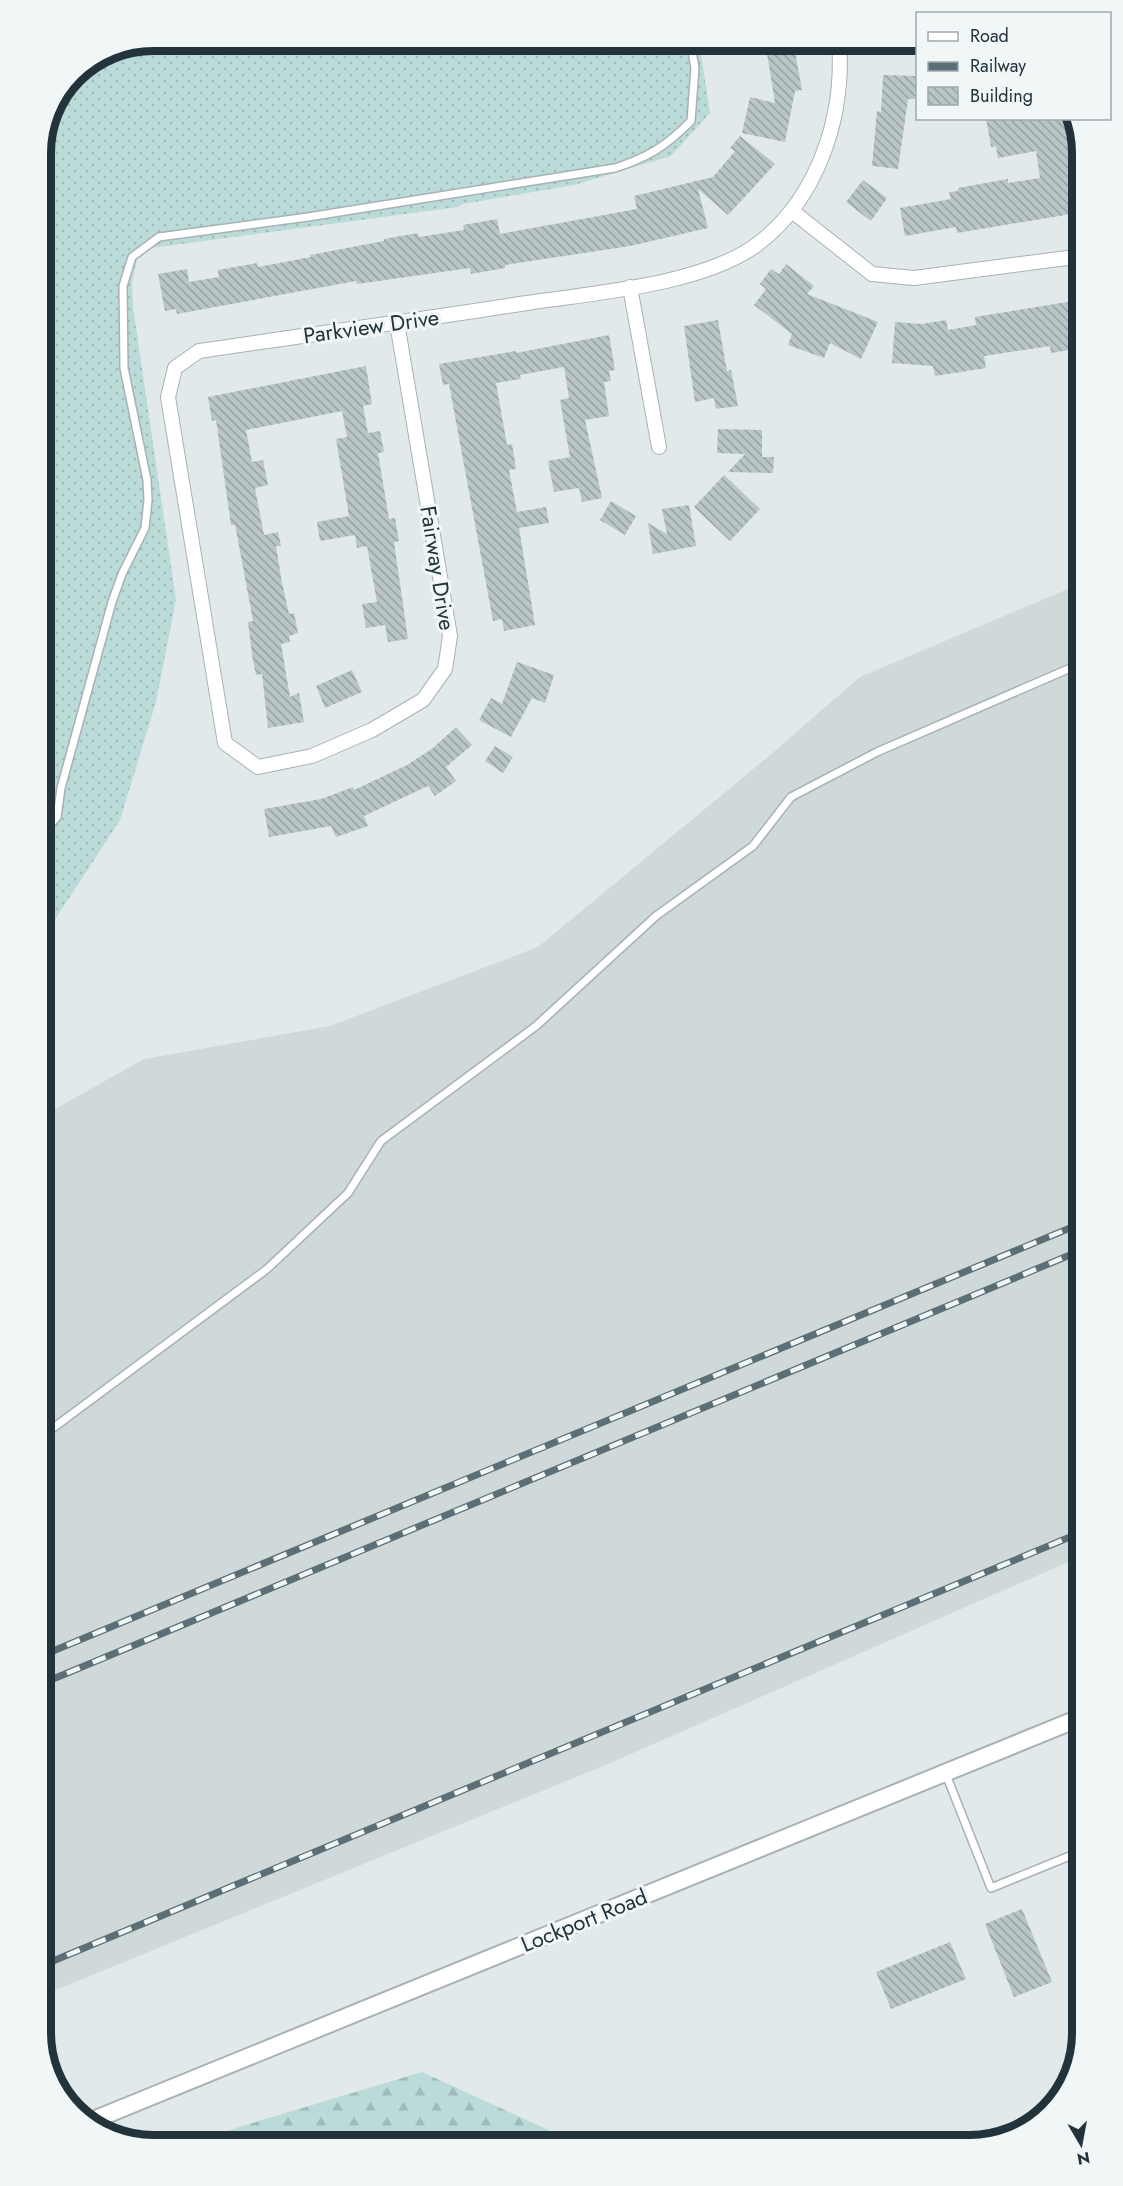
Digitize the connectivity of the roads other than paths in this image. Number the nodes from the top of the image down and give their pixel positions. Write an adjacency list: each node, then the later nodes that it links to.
1 (692, 51): 10 (lane)
2 (840, 51): 3 (street, Parkview Drive)
3 (792, 211): 4 (street); 5 (street, Parkview Drive)
4 (1072, 257)
5 (630, 287): 6 (street, Parkview Drive); 7 (street)
6 (397, 323): 9 (street, Fairway Drive); 9 (street, Parkview Drive)
7 (659, 447)
8 (1072, 668): 11 (lane)
9 (258, 767)
10 (51, 824)
11 (51, 1429)
12 (1072, 1721): 13 (street, Lockport Road)
13 (945, 1772): 14 (lane); 15 (street, Lockport Road)
14 (1072, 1855)
15 (98, 2118)

